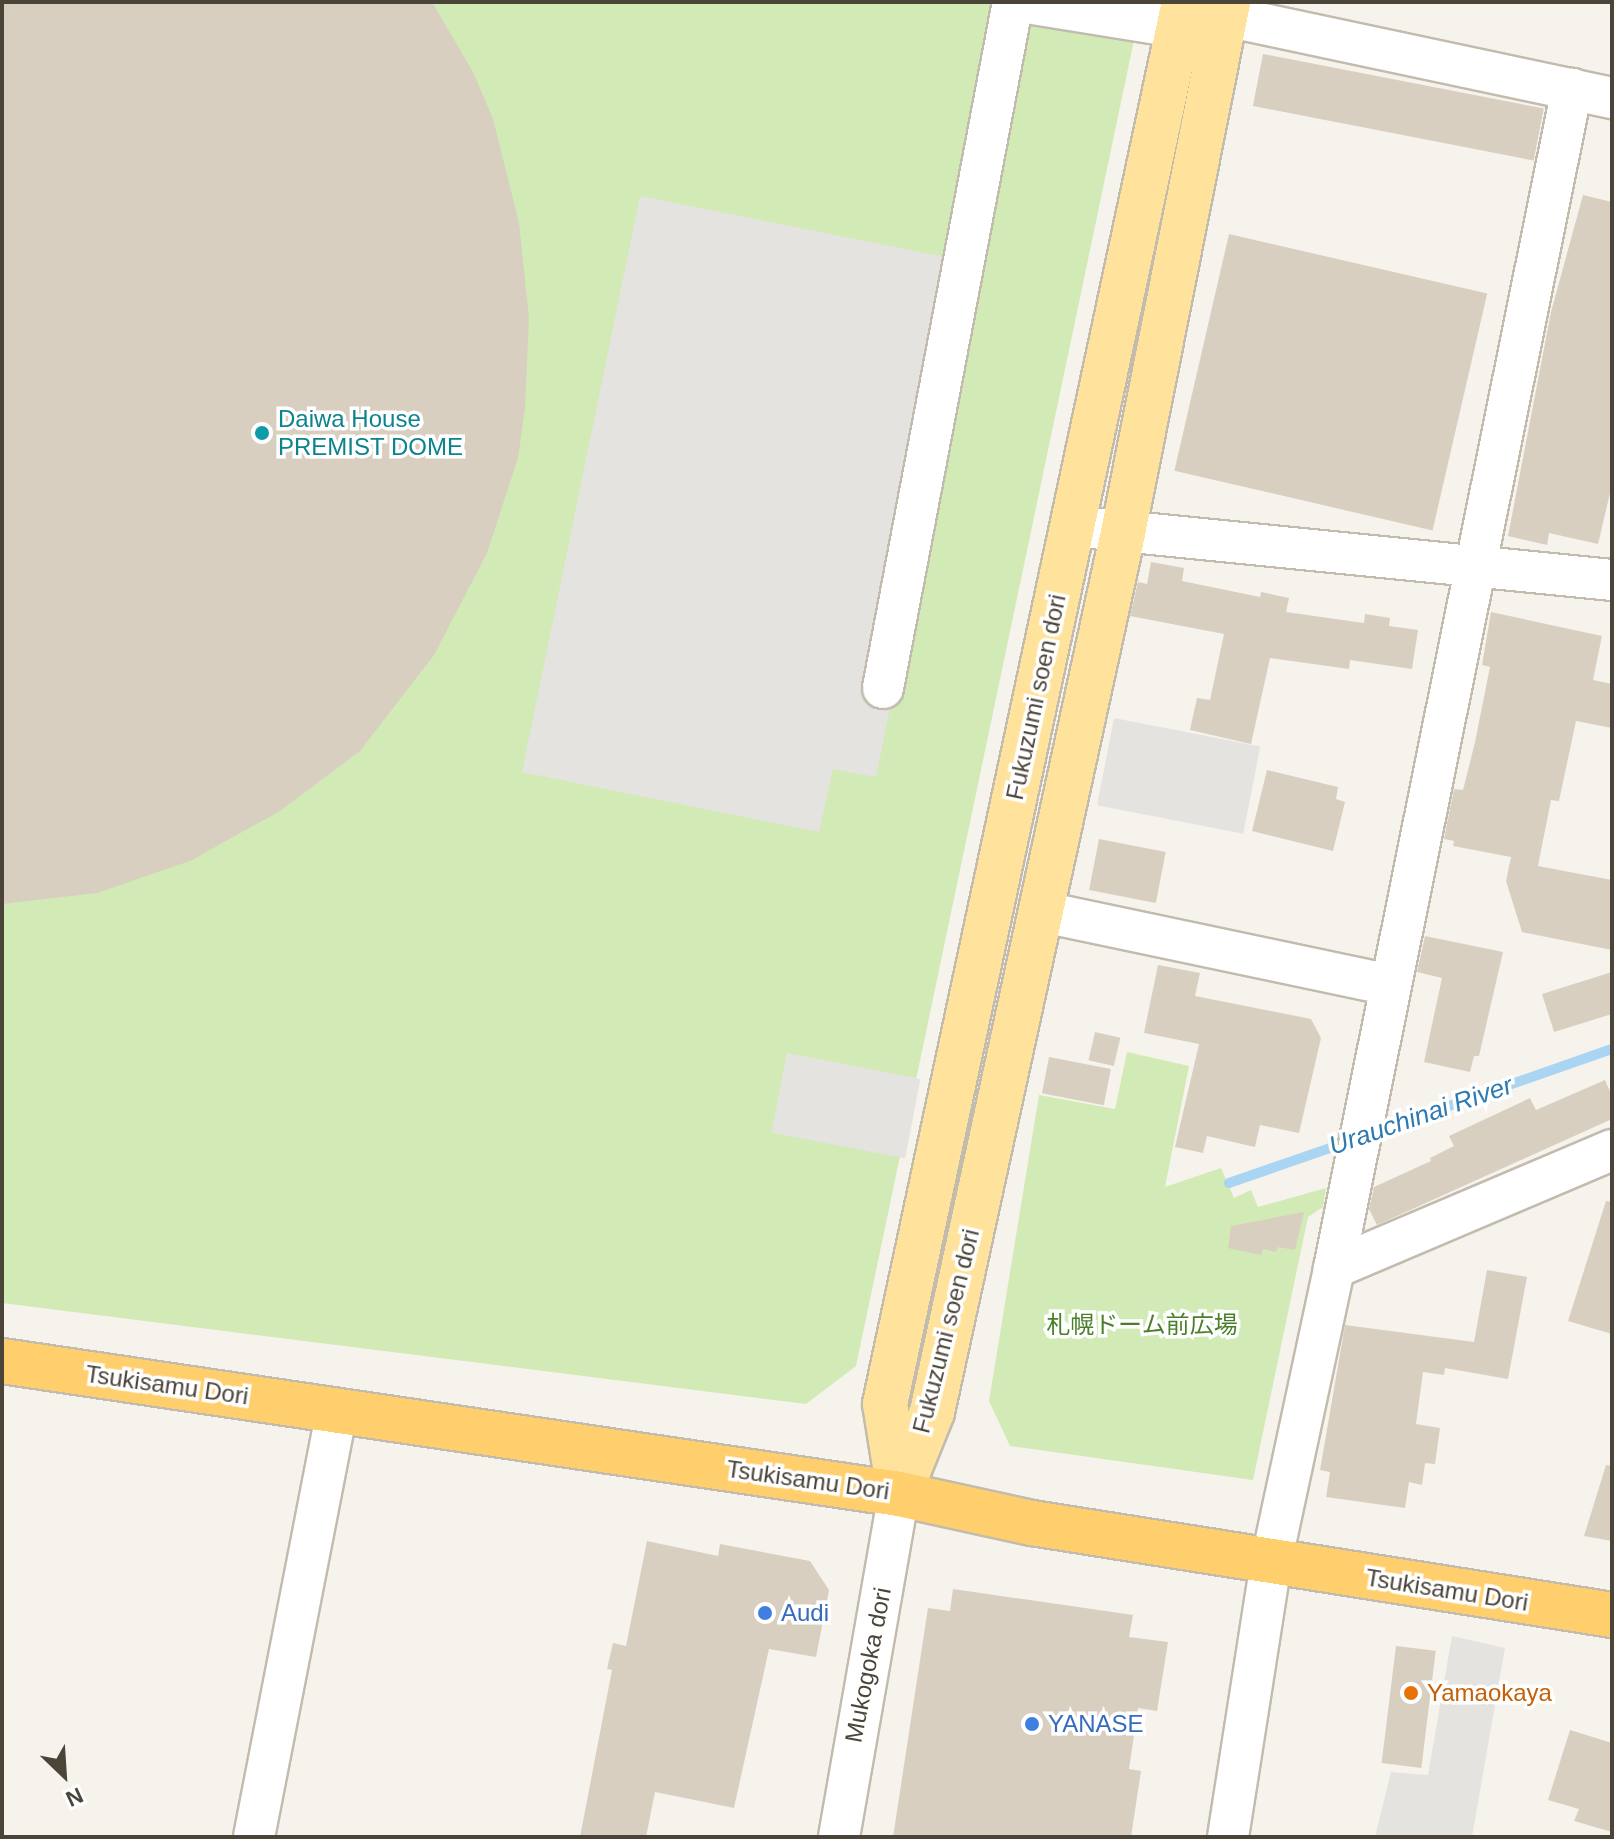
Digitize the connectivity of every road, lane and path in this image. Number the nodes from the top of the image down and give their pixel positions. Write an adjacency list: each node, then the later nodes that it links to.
1 (1013, 2): 11 (street)
2 (1020, 2): 4 (street)
3 (1226, 8): 4 (street); 5 (street); 8 (main road, Fukuzumi soen dori)
4 (1181, 12): 7 (main road, Fukuzumi soen dori)
5 (1572, 89): 6 (street); 9 (street)
6 (1612, 98)
7 (1072, 526): 8 (street); 18 (main road, Fukuzumi soen dori)
8 (1123, 533): 9 (street); 12 (main road, Fukuzumi soen dori)
9 (1476, 566): 10 (street); 13 (street)
10 (1612, 580)
11 (883, 688)
12 (1039, 911): 13 (street); 18 (main road, Fukuzumi soen dori)
13 (1390, 985): 15 (street)
14 (1612, 1150): 15 (street)
15 (1334, 1268): 19 (street)
16 (2, 1361): 17 (highway, Tsukisamu Dori)
17 (337, 1411): 18 (highway, Tsukisamu Dori); 21 (street)
18 (899, 1494): 19 (highway, Tsukisamu Dori); 22 (street, Mukogoka dori)
19 (1271, 1563): 20 (highway, Tsukisamu Dori); 23 (street)
20 (1612, 1615)
21 (254, 1837)
22 (839, 1837)
23 (1228, 1837)

